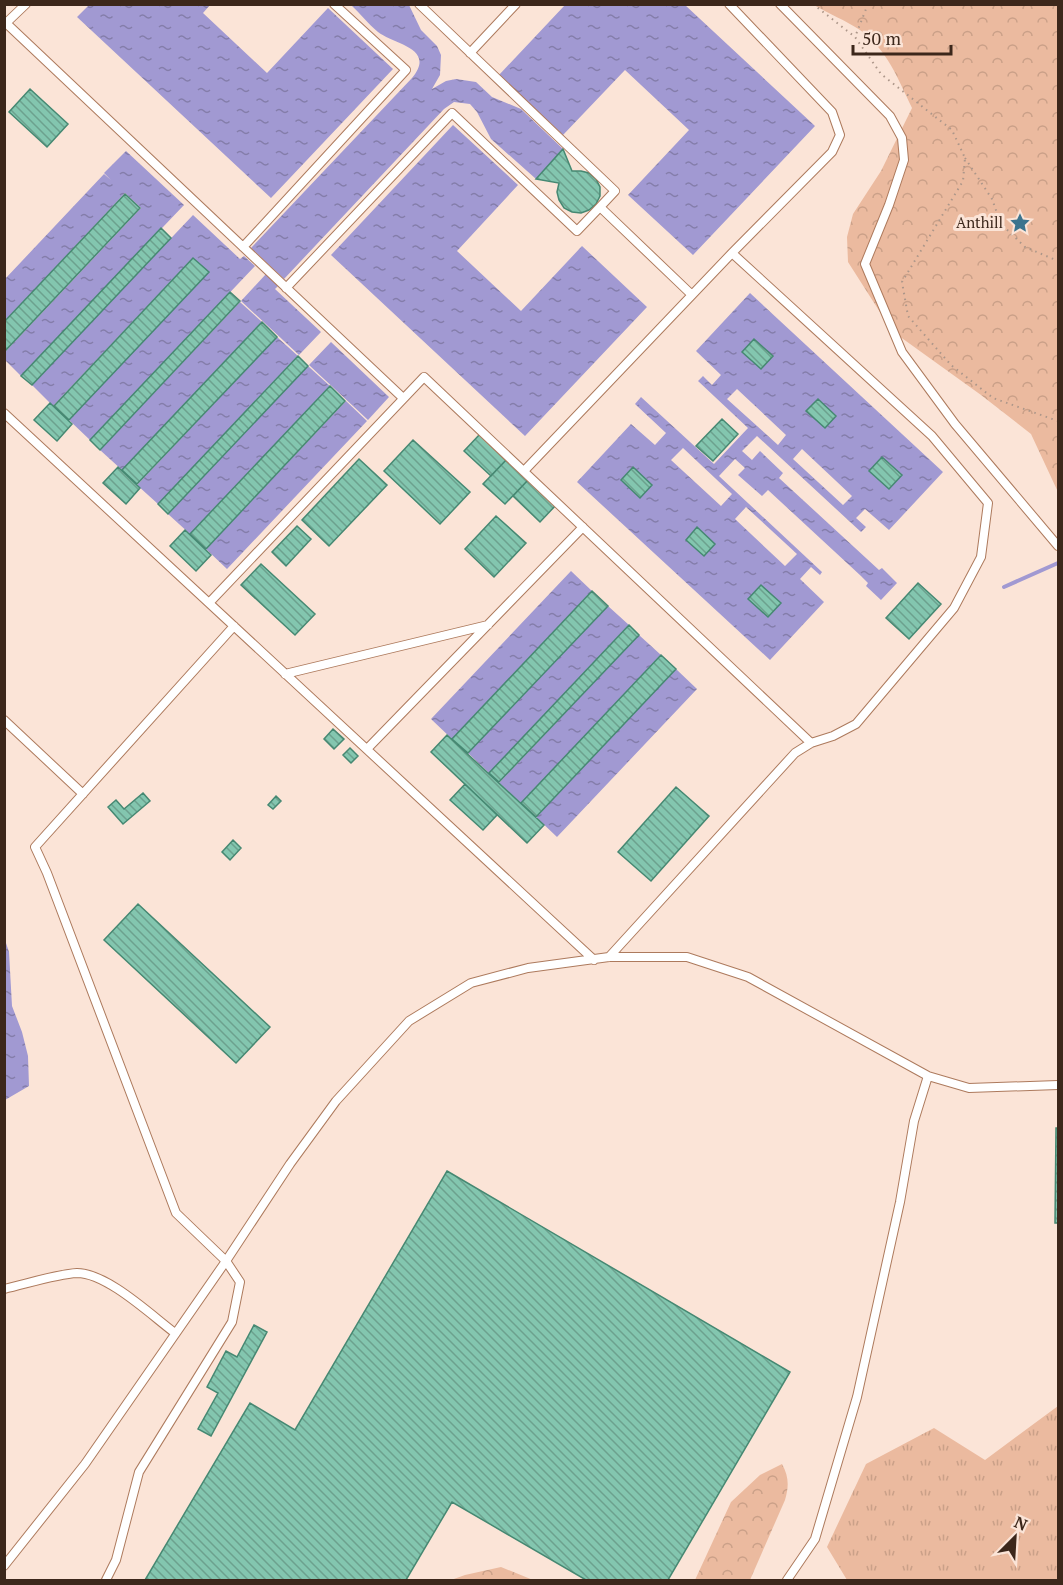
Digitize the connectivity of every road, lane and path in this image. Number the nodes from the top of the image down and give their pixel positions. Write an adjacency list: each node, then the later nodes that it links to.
1 (26, 4): 9 (lane)
2 (334, 4): 14 (lane)
3 (419, 4): 11 (lane)
4 (516, 4): 11 (lane)
5 (729, 4): 15 (lane)
6 (780, 4): 24 (lane)
7 (813, 4): 10 (path)
8 (868, 4): 10 (path)
9 (6, 25): 14 (lane)
10 (855, 37): 12 (path)
11 (470, 53): 13 (lane)
12 (965, 158): 16 (path); 21 (path)
13 (600, 207): 17 (lane); 18 (lane)
14 (243, 246): 17 (lane)
15 (732, 253): 18 (lane); 30 (lane)
16 (1059, 261)
17 (286, 288): 19 (lane)
18 (692, 295): 22 (lane)
19 (403, 398): 22 (lane); 25 (lane)
20 (4, 413): 25 (lane)
21 (1059, 421)
22 (524, 471): 23 (lane)
23 (583, 527): 26 (lane); 30 (lane)
24 (1059, 546)
25 (209, 603): 27 (lane)
26 (488, 625): 28 (lane); 31 (lane)
27 (234, 626): 28 (lane); 32 (lane)
28 (285, 674): 31 (lane)
29 (4, 720): 32 (lane)
30 (811, 743): 33 (lane)
31 (367, 749): 34 (lane)
32 (83, 794): 37 (lane)
33 (609, 957): 34 (lane); 35 (lane)
34 (594, 960): 37 (lane)
35 (928, 1076): 36 (lane); 42 (lane)
36 (1059, 1085)
37 (226, 1261): 39 (lane); 41 (lane)
38 (4, 1289): 39 (lane)
39 (175, 1333): 40 (lane)
40 (4, 1566)
41 (106, 1581)
42 (787, 1581)

